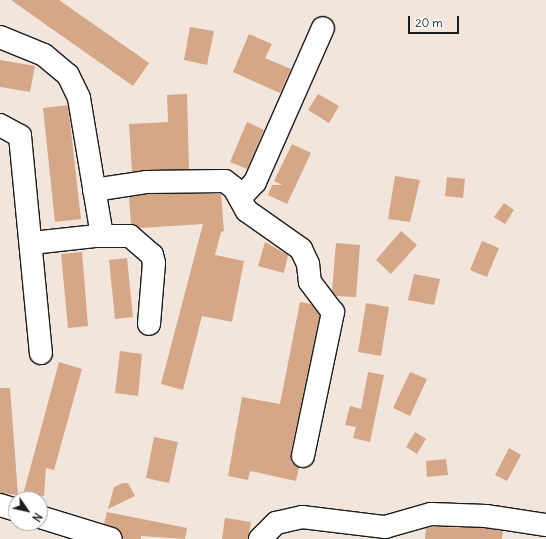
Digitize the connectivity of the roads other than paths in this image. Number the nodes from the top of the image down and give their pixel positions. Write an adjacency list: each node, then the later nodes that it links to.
1 (323, 28): 5 (street)
2 (0, 36): 4 (street)
3 (0, 125): 7 (street)
4 (94, 190): 5 (street); 6 (street)
5 (240, 198): 10 (street)
6 (102, 236): 7 (street); 8 (street)
7 (32, 243): 9 (street)
8 (149, 324)
9 (41, 353)
10 (303, 456)
11 (48, 519): 14 (street)
12 (546, 525): 13 (street)
13 (394, 532): 15 (street)
14 (111, 539)
15 (260, 539)

